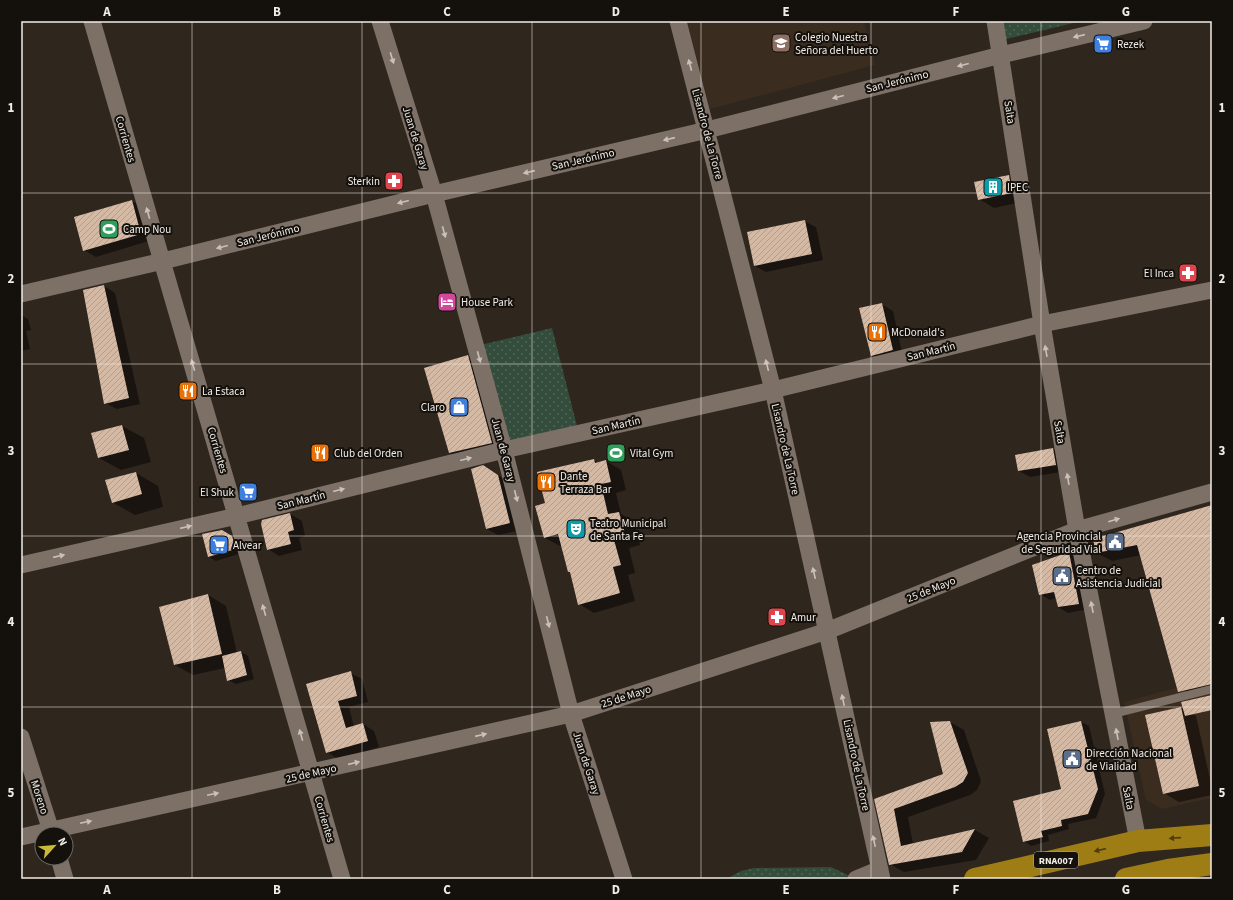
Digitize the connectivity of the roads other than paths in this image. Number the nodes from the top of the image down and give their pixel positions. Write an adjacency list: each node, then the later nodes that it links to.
1 (92, 21): 9 (street, Corrientes, one-way to 1)
2 (380, 21): 8 (street, Juan de Garay, one-way to 8)
3 (678, 21): 7 (street, Lisandro de La Torre, one-way to 3)
4 (996, 21): 6 (street, Salta)
5 (1144, 21): 6 (street, San Jerónimo, one-way to 6)
6 (1001, 55): 7 (street, San Jerónimo, one-way to 7); 12 (street, Salta)
7 (707, 130): 8 (street, San Jerónimo, one-way to 8); 13 (street, Lisandro de La Torre, one-way to 7)
8 (434, 194): 9 (street, San Jerónimo, one-way to 9); 14 (street, Juan de Garay, one-way to 14)
9 (163, 261): 11 (street, San Jerónimo); 16 (street, Corrientes, one-way to 9)
10 (1212, 290): 12 (street, San Martín)
11 (21, 294)
12 (1042, 324): 13 (street, San Martín); 17 (street, Salta, one-way to 12)
13 (773, 390): 14 (street, San Martín); 19 (street, Lisandro de La Torre, one-way to 13)
14 (504, 450): 16 (street, San Martín, one-way to 14); 21 (street, Juan de Garay, one-way to 21)
15 (1212, 492): 17 (street, 25 de Mayo, one-way to 15)
16 (237, 516): 18 (street, San Martín, one-way to 16); 24 (street, Corrientes, one-way to 16)
17 (1077, 530): 19 (street, 25 de Mayo); 22 (street, Salta, one-way to 17)
18 (21, 565)
19 (827, 631): 21 (street, 25 de Mayo); 33 (street, Lisandro de La Torre, one-way to 19)
20 (1212, 689): 22 (lane)
21 (571, 714): 24 (street, 25 de Mayo, one-way to 21); 36 (street, Juan de Garay)
22 (1112, 714): 30 (street, Salta, one-way to 22)
23 (21, 737): 25 (street, Moreno)
24 (312, 773): 26 (street, 25 de Mayo, one-way to 24); 35 (street, Corrientes)
25 (49, 826)
26 (74, 827)
27 (34, 835): 29 (street, 25 de Mayo)
28 (1212, 835): 30 (highway, RNA007, one-way to 30)
29 (21, 837)
30 (1138, 841): 38 (highway, RNA007, one-way to 38)
31 (1212, 864): 39 (highway)
32 (61, 866): 34 (street)
33 (881, 874): 37 (street)
34 (65, 879)
35 (342, 879)
36 (624, 879)
37 (856, 879)
38 (975, 879)
39 (1126, 879)

